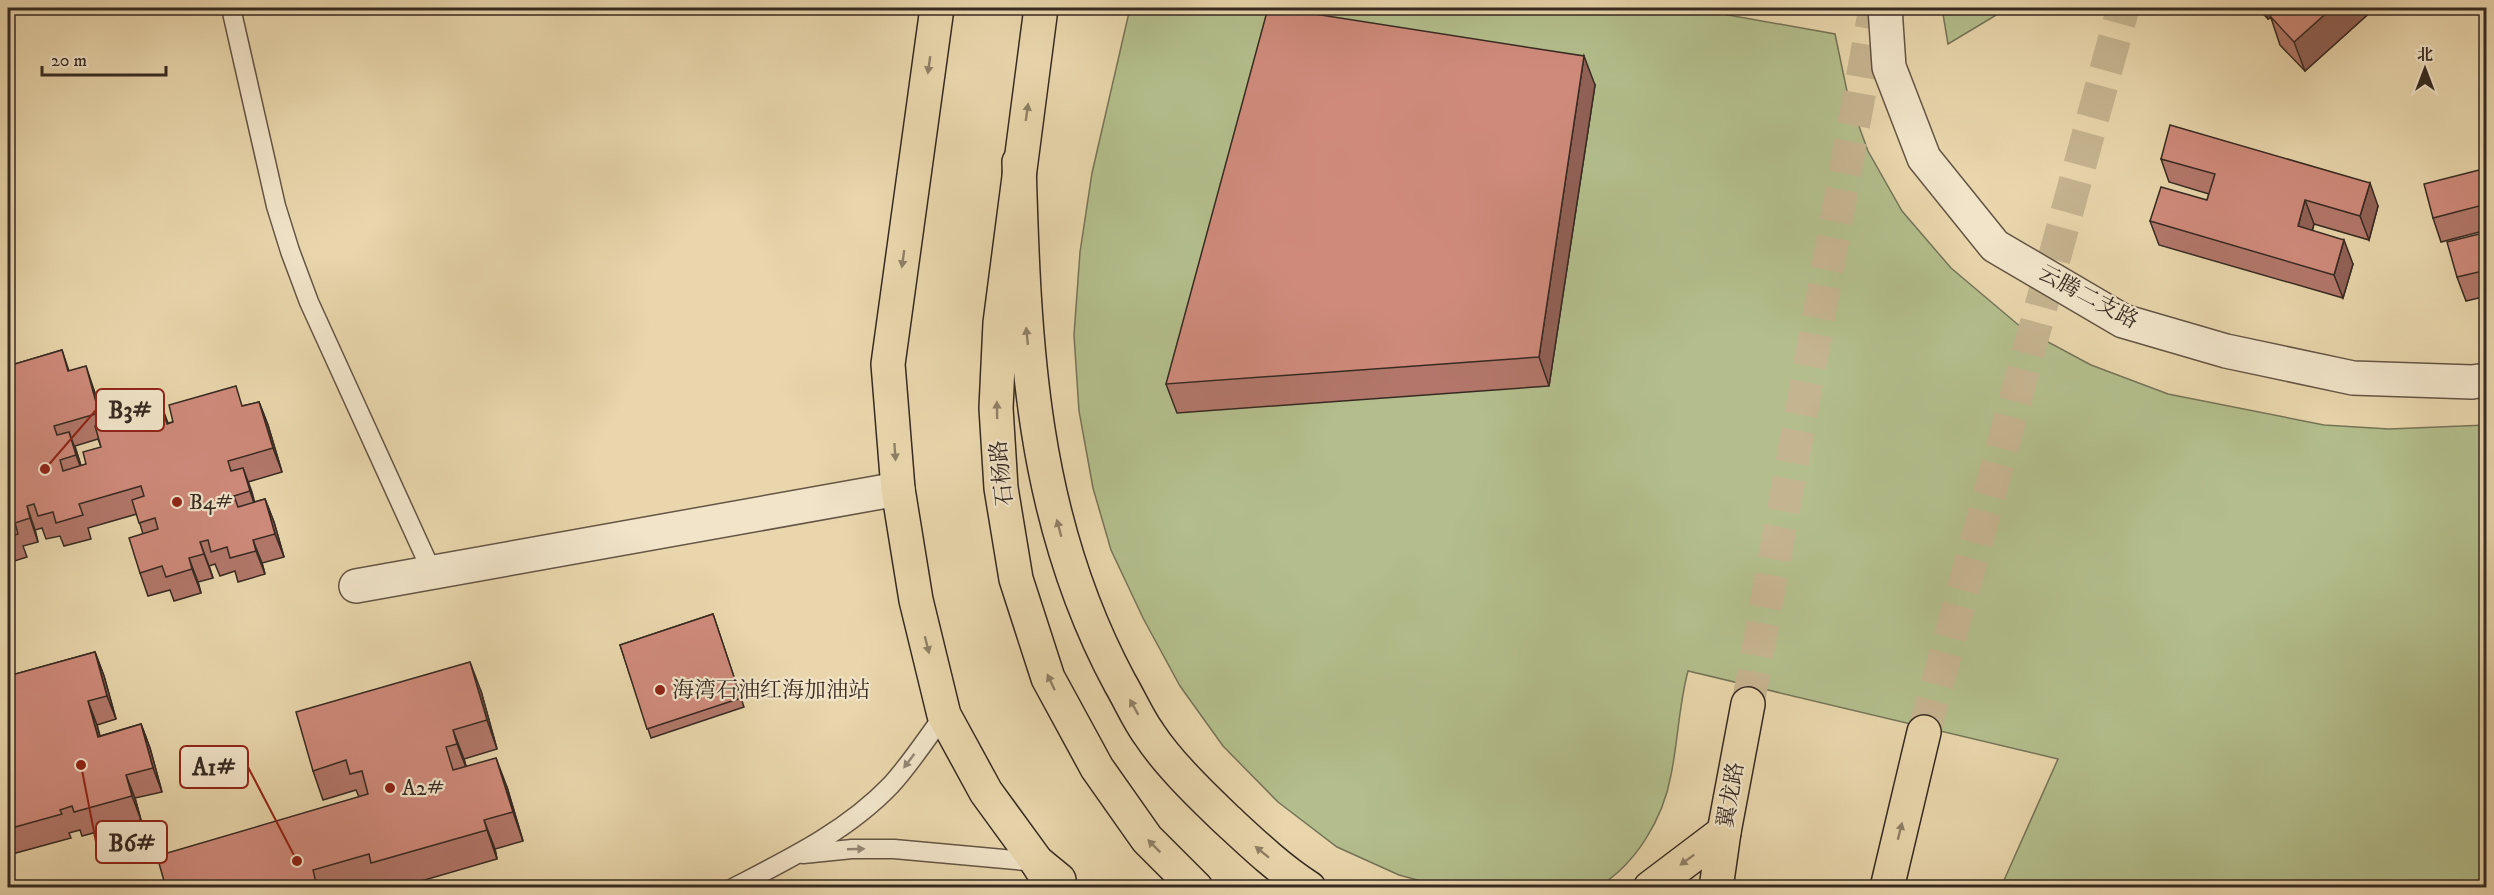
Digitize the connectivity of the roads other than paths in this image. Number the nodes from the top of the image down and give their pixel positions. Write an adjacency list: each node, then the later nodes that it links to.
1 (231, 8): 8 (lane)
2 (937, 8): 7 (main road, one-way to 7)
3 (1041, 8): 5 (main road, 石杨路, one-way to 3)
4 (1885, 8): 6 (street, 云腾二支路)
5 (1019, 162): 19 (main road, 石杨路, one-way to 5); 20 (main road, one-way to 5)
6 (2487, 380)
7 (898, 489): 8 (street); 11 (main road, one-way to 11)
8 (432, 572): 9 (street)
9 (356, 586)
10 (1748, 704): 13 (main road, 翼龙路)
11 (944, 715): 14 (lane, one-way to 14); 15 (main road)
12 (1924, 732): 16 (main road, one-way to 12)
13 (1724, 832): 21 (main road, one-way to 21); 22 (main road, 翼龙路)
14 (798, 855): 15 (lane, one-way to 15); 17 (lane)
15 (1045, 875): 18 (main road)
16 (1891, 880)
17 (733, 888)
18 (1068, 888)
19 (1196, 888)
20 (1309, 888)
21 (1650, 888)
22 (1716, 888)

